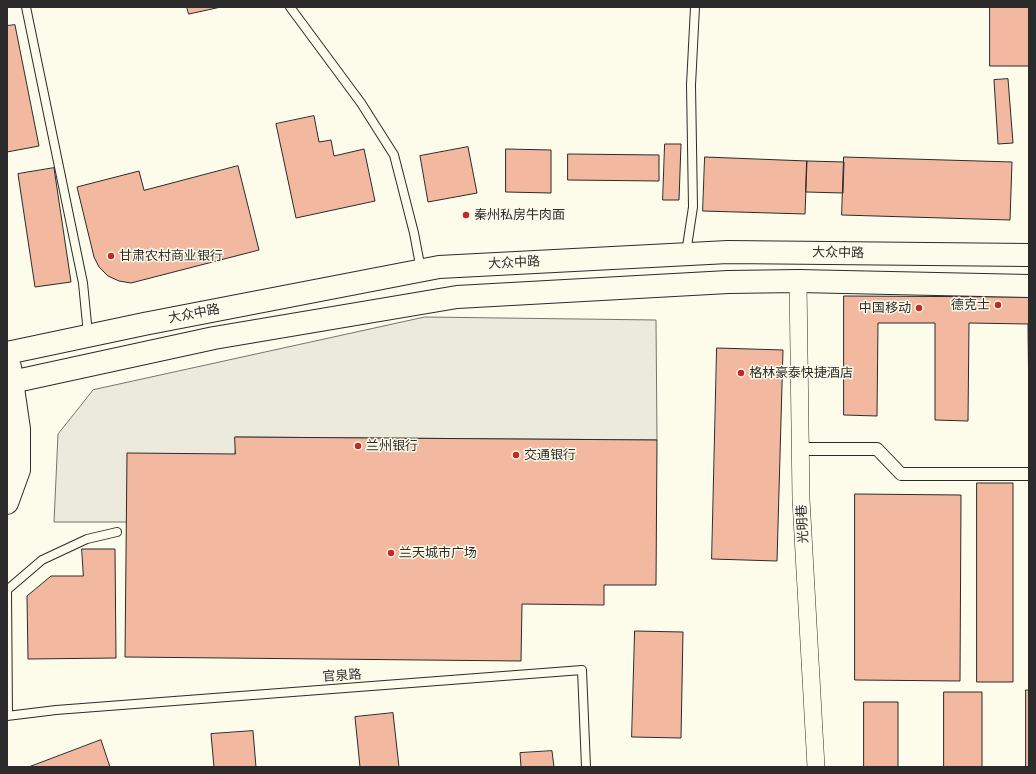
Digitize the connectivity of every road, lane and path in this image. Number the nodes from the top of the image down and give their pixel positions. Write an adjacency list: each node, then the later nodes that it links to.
1 (26, 7): 9 (lane)
2 (290, 7): 6 (lane)
3 (696, 7): 4 (lane)
4 (686, 254): 5 (main road, 大众中路); 6 (main road, 大众中路)
5 (1029, 255)
6 (421, 271): 9 (main road, 大众中路)
7 (798, 281): 8 (main road); 11 (main road); 12 (street, 光明巷)
8 (1029, 286)
9 (89, 336): 10 (main road, 大众中路)
10 (7, 351): 11 (main road)
11 (9, 383): 14 (main road)
12 (801, 449): 13 (street); 18 (street, 光明巷)
13 (1029, 474)
14 (7, 504)
15 (117, 532): 16 (lane)
16 (7, 715): 17 (lane, 官泉路)
17 (586, 767)
18 (816, 767)

